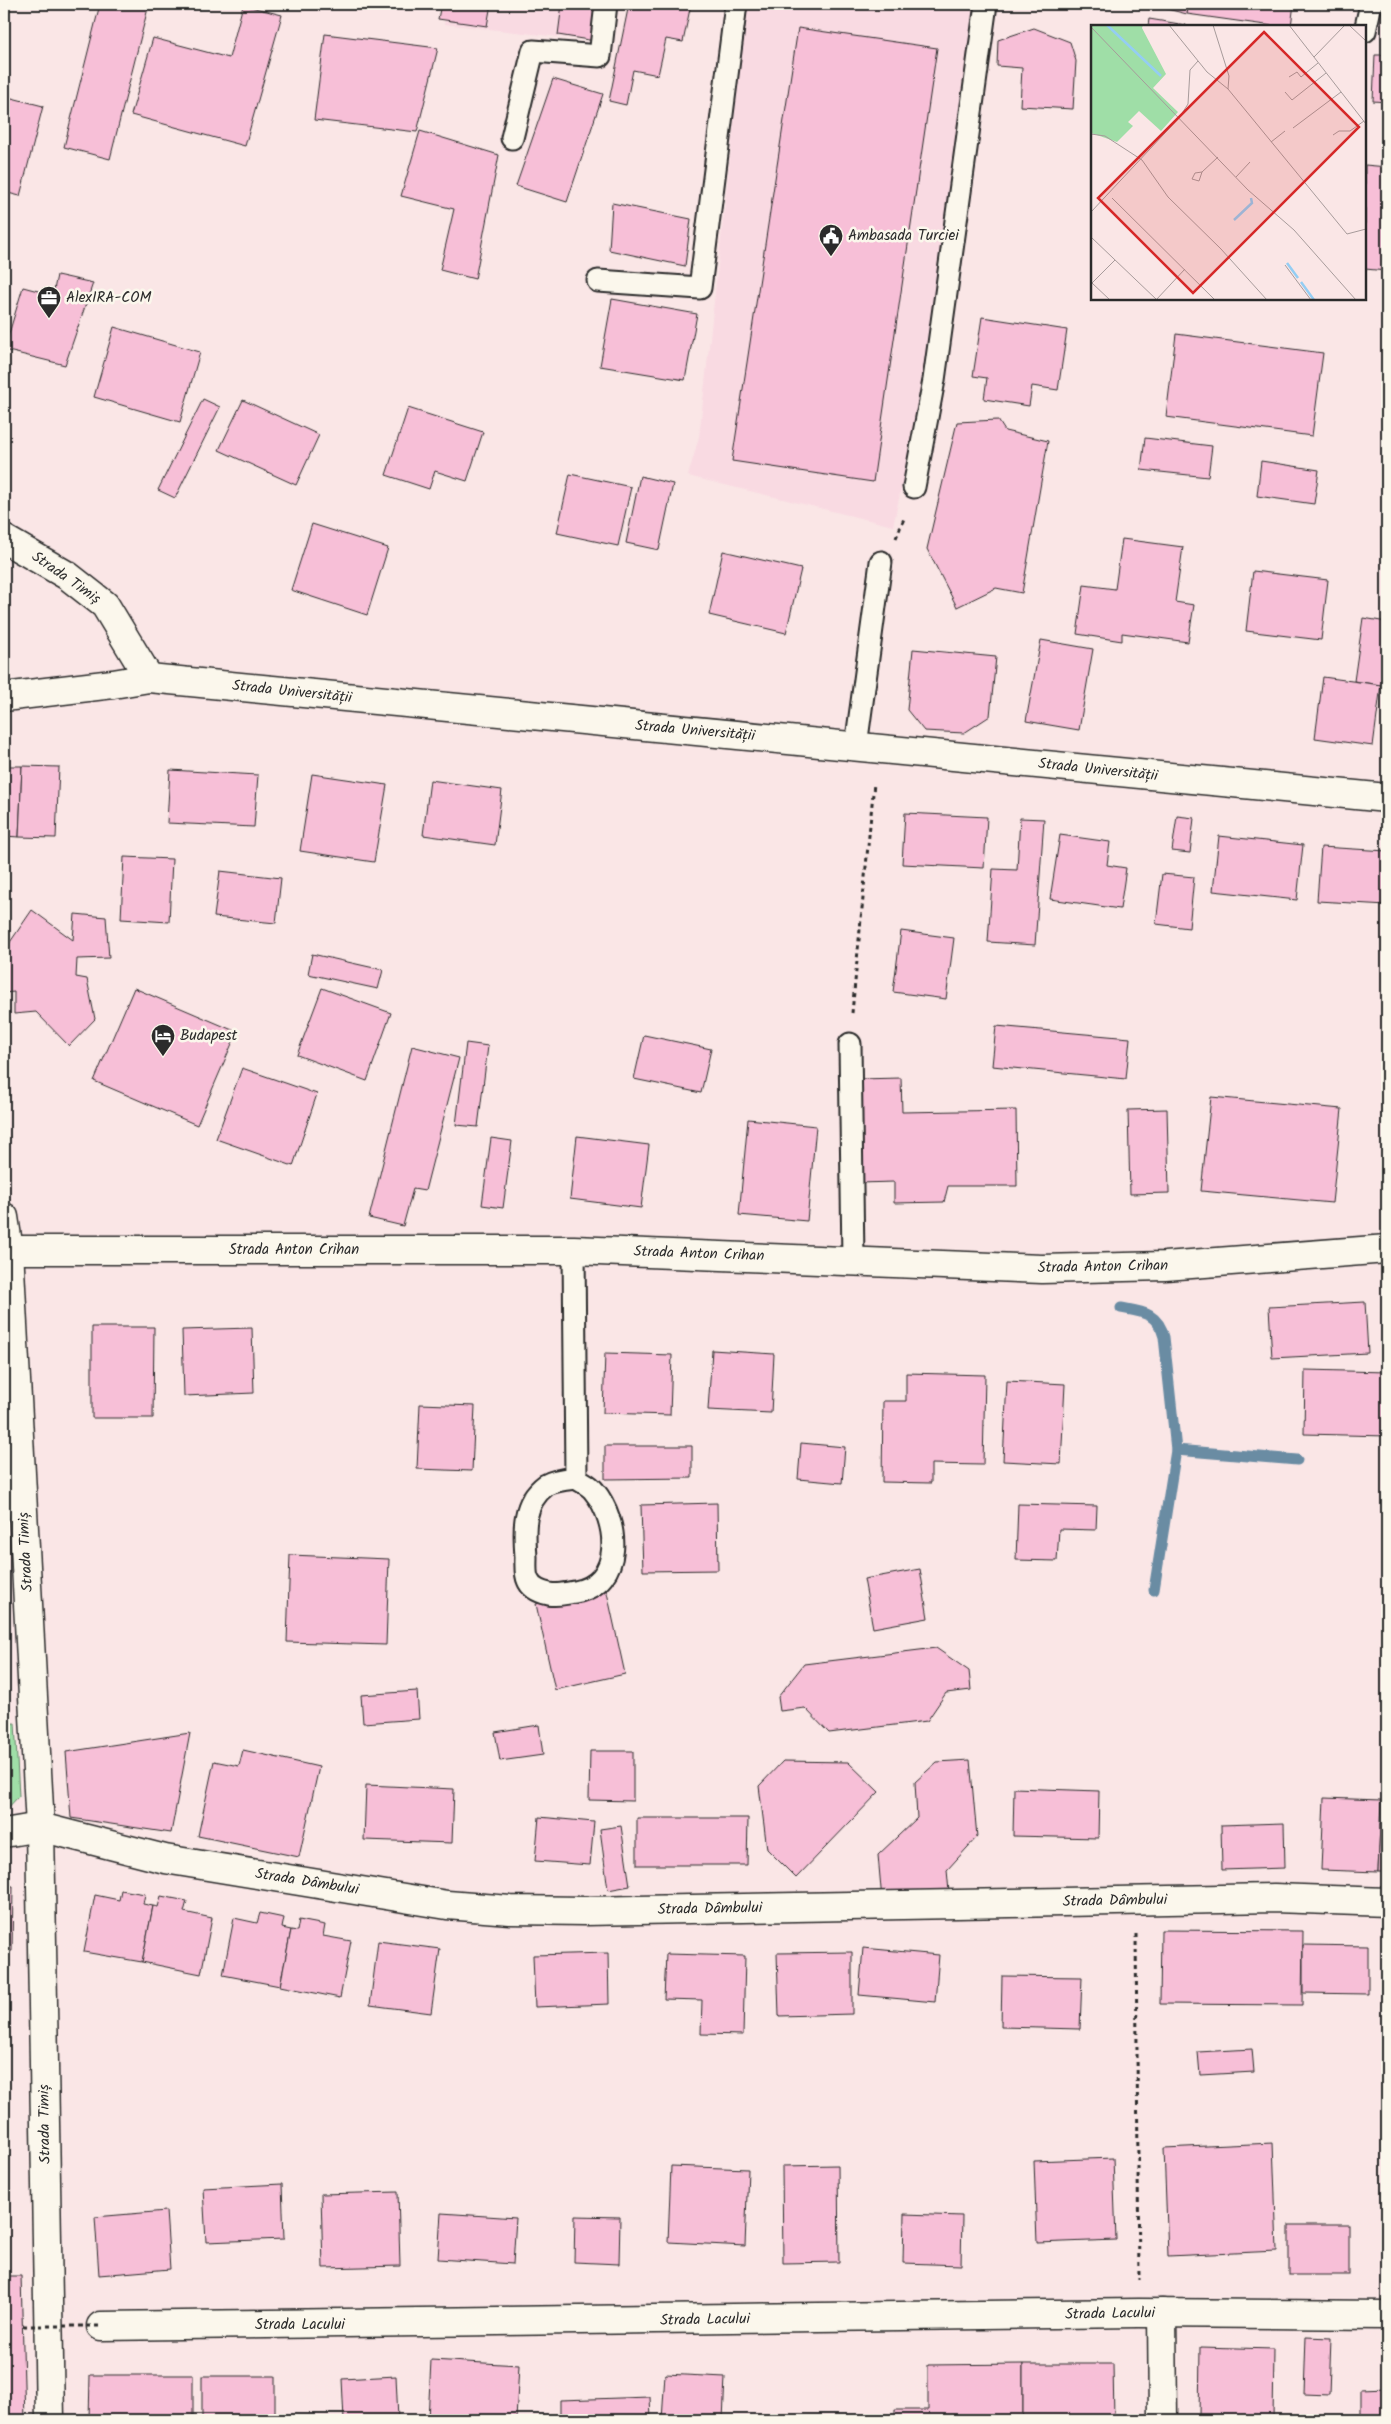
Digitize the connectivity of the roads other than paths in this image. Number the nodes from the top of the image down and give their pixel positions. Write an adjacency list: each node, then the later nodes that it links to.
1 (606, 4): 6 (lane)
2 (736, 4): 7 (lane)
3 (986, 4): 8 (lane)
4 (1371, 4): 5 (lane)
5 (1366, 26)
6 (512, 138)
7 (598, 281)
8 (914, 487)
9 (4, 539): 11 (street, Strada Timiș)
10 (881, 562): 13 (lane)
11 (149, 678): 12 (street, Strada Universității); 13 (street, Strada Universității)
12 (4, 697)
13 (867, 748): 14 (street, Strada Universității)
14 (1387, 798)
15 (850, 1044): 20 (lane)
16 (4, 1217): 18 (street, Strada Timiș)
17 (1387, 1249): 20 (street, Strada Anton Crihan)
18 (7, 1250): 19 (street, Strada Anton Crihan); 22 (street, Strada Timiș)
19 (574, 1250): 20 (street, Strada Anton Crihan); 21 (lane)
20 (853, 1260)
21 (576, 1478): 21 (lane)
22 (40, 1827): 23 (street); 24 (street, Strada Dâmbului); 28 (street, Strada Timiș)
23 (4, 1833)
24 (1387, 1902)
25 (1150, 2313): 26 (street, Strada Lacului); 27 (street, Strada Lacului); 29 (street)
26 (1387, 2315)
27 (101, 2326)
28 (50, 2420)
29 (1163, 2420)

